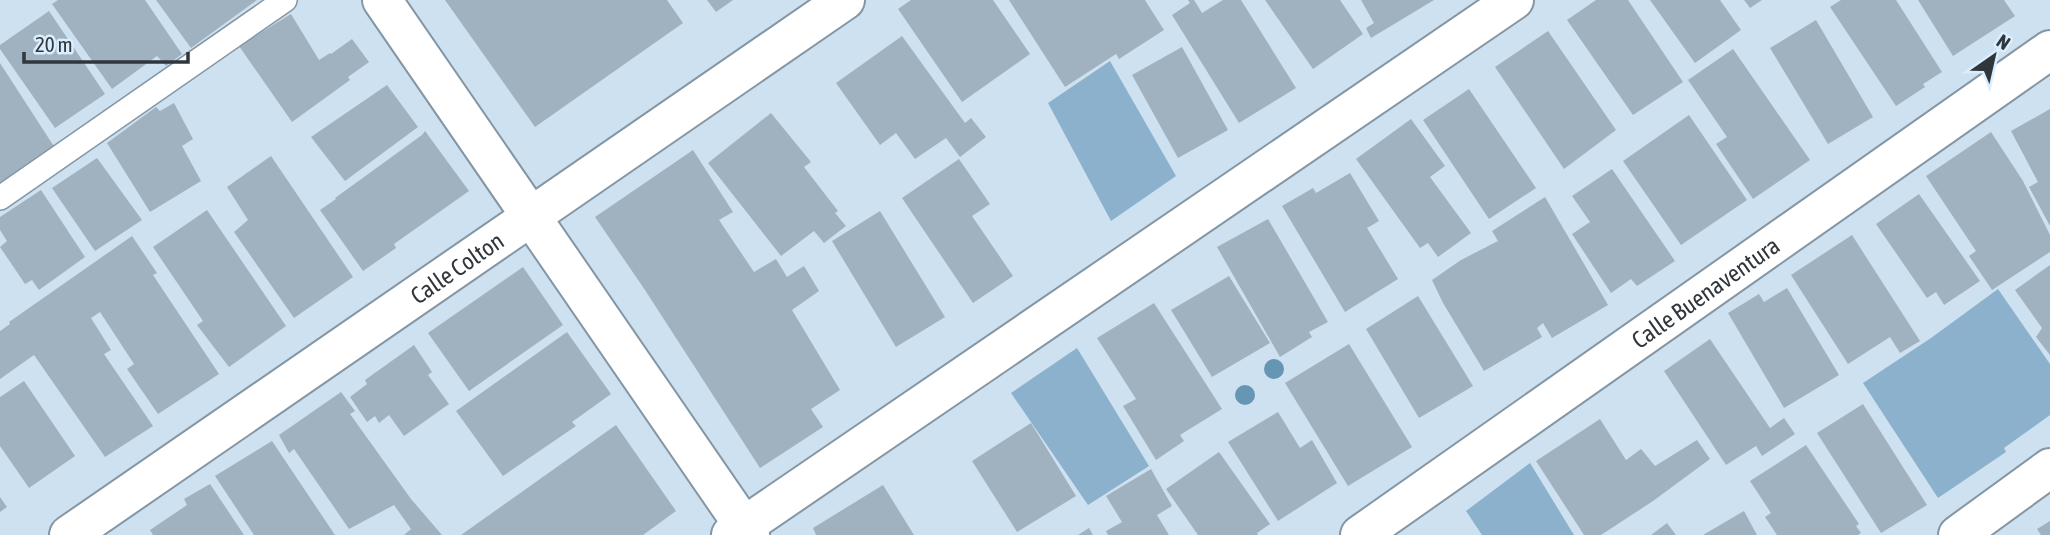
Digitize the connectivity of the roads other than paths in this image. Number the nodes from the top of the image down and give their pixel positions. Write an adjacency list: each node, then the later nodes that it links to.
1 (285, 0): 6 (lane)
2 (382, 0): 7 (street)
3 (845, 0): 7 (street, Calle Colton)
4 (1514, 0): 9 (street)
5 (2050, 50): 11 (street, Calle Buenaventura)
6 (0, 198)
7 (532, 216): 9 (street); 10 (street, Calle Colton)
8 (2050, 468): 12 (street)
9 (742, 532)
10 (69, 535)
11 (1360, 535)
12 (1958, 535)

